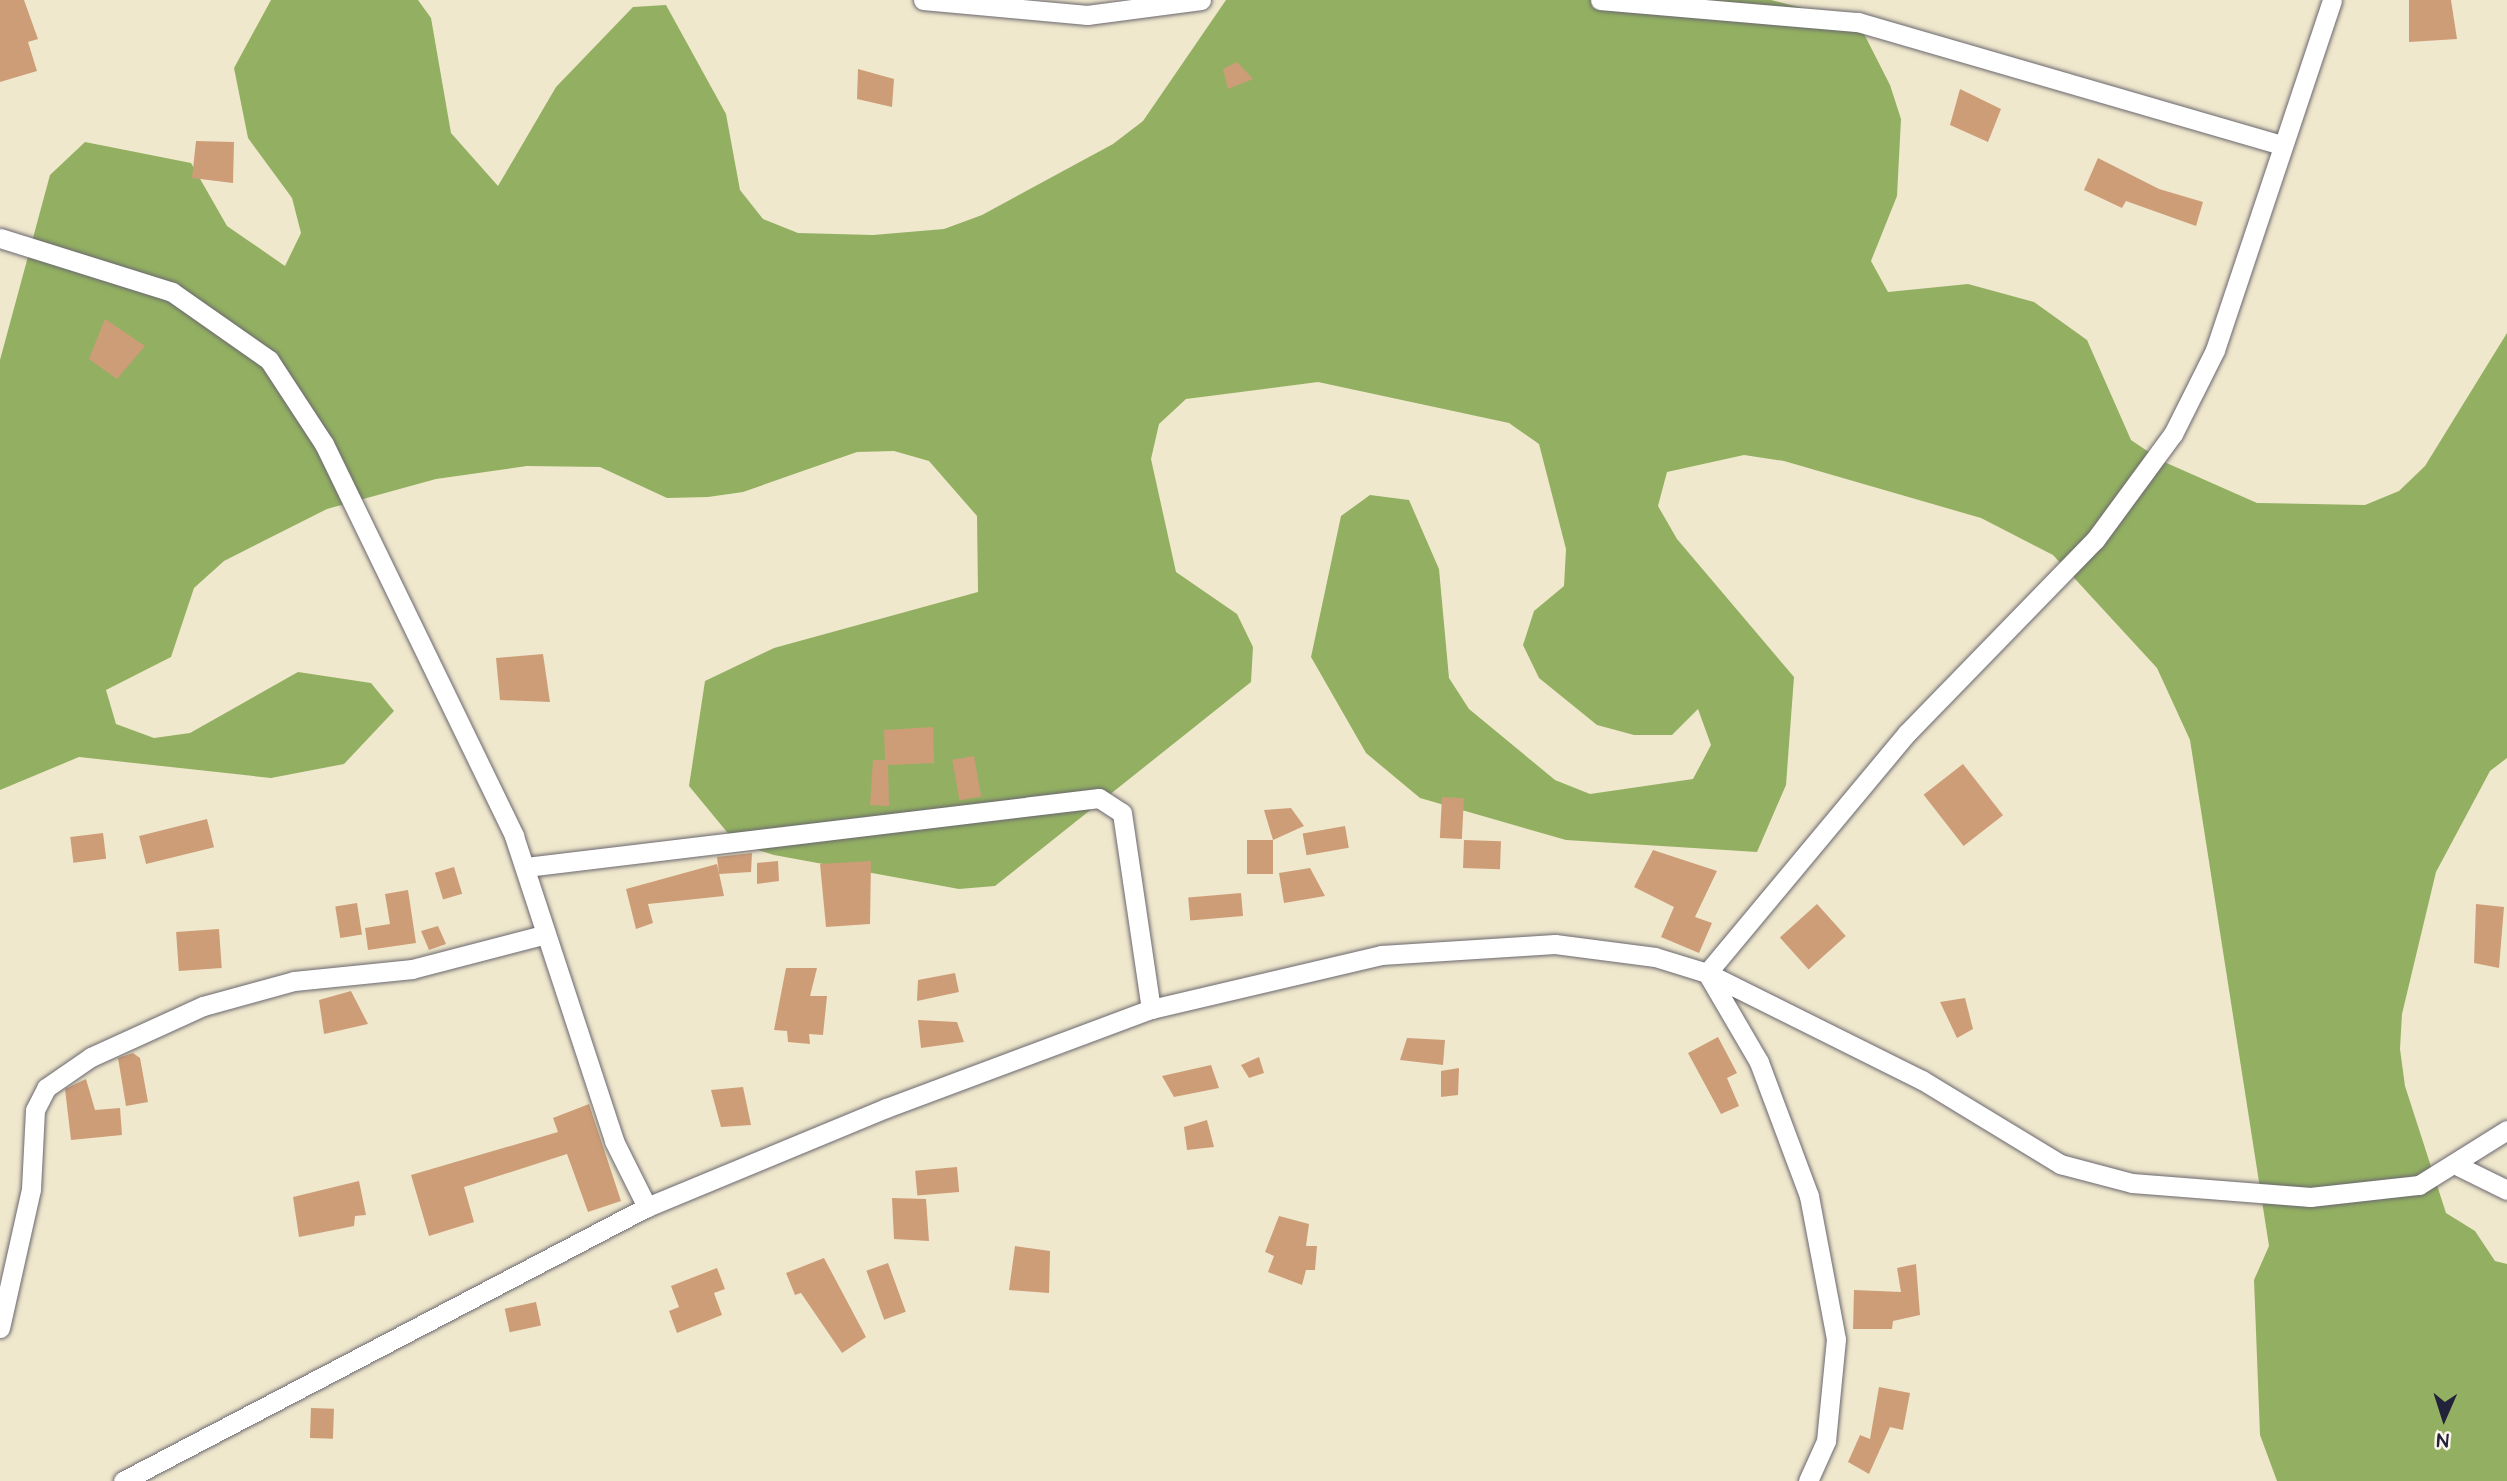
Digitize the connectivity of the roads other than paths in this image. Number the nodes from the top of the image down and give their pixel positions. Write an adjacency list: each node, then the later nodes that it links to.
1 (923, 0): 2 (street)
2 (1201, 0)
3 (1600, 0): 5 (street)
4 (2332, 0): 5 (street)
5 (2281, 145): 9 (street)
6 (0, 238): 7 (street)
7 (526, 867): 8 (street); 10 (street)
8 (546, 934): 14 (street); 15 (street)
9 (1707, 973): 10 (street); 12 (street); 17 (street)
10 (1152, 1009): 14 (street)
11 (2507, 1130): 12 (street)
12 (2459, 1166): 13 (street)
13 (2507, 1190)
14 (647, 1207): 16 (street)
15 (0, 1328)
16 (124, 1481)
17 (1808, 1481)

